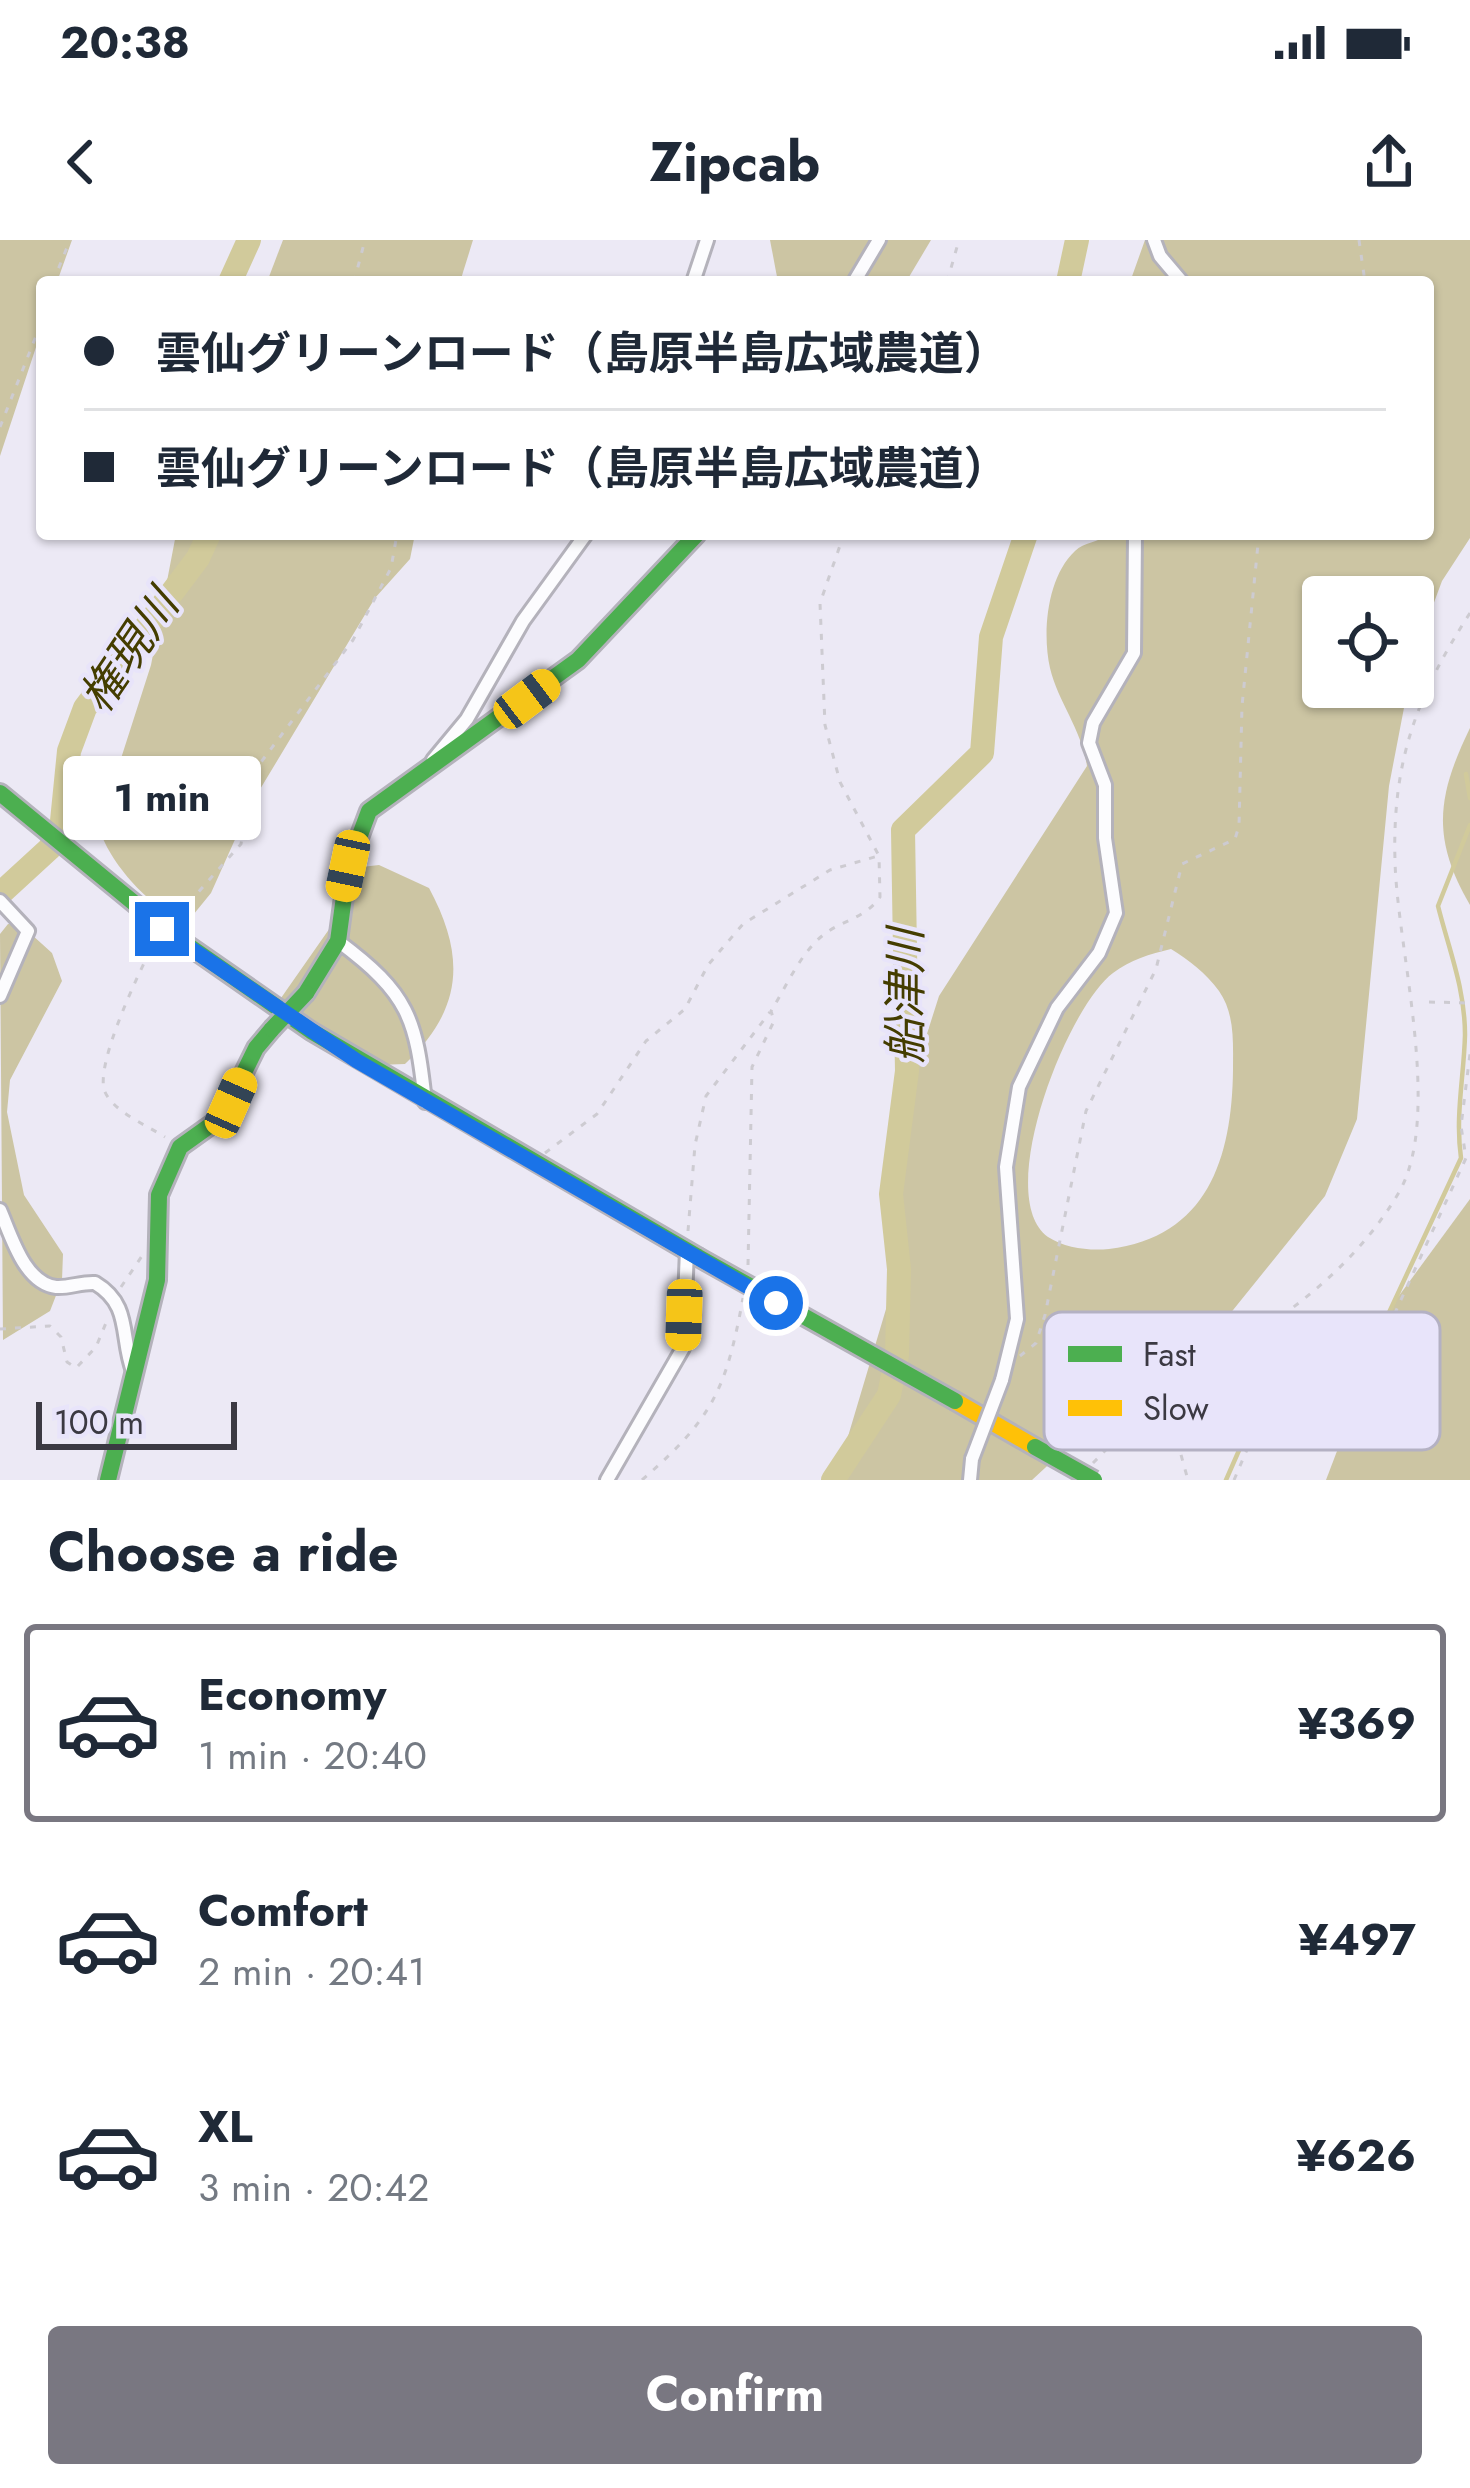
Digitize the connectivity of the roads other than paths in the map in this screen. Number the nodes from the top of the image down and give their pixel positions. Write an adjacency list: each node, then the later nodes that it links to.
1 (707, 240): 4 (street)
2 (879, 240): 5 (street)
3 (1154, 240): 6 (street)
4 (695, 276)
5 (858, 276)
6 (1177, 276)
7 (582, 540): 10 (street)
8 (691, 540): 10 (street)
9 (1135, 540): 22 (street, bridge)
10 (433, 766): 13 (street)
11 (0, 793): 15 (street)
12 (1, 902): 14 (street)
13 (338, 941): 15 (street); 18 (street, bridge)
14 (0, 996)
15 (425, 1102): 17 (street)
16 (0, 1210): 18 (street)
17 (693, 1254): 19 (street, bridge); 21 (street)
18 (136, 1375): 20 (street)
19 (1093, 1472)
20 (108, 1480)
21 (607, 1480)
22 (970, 1480)

